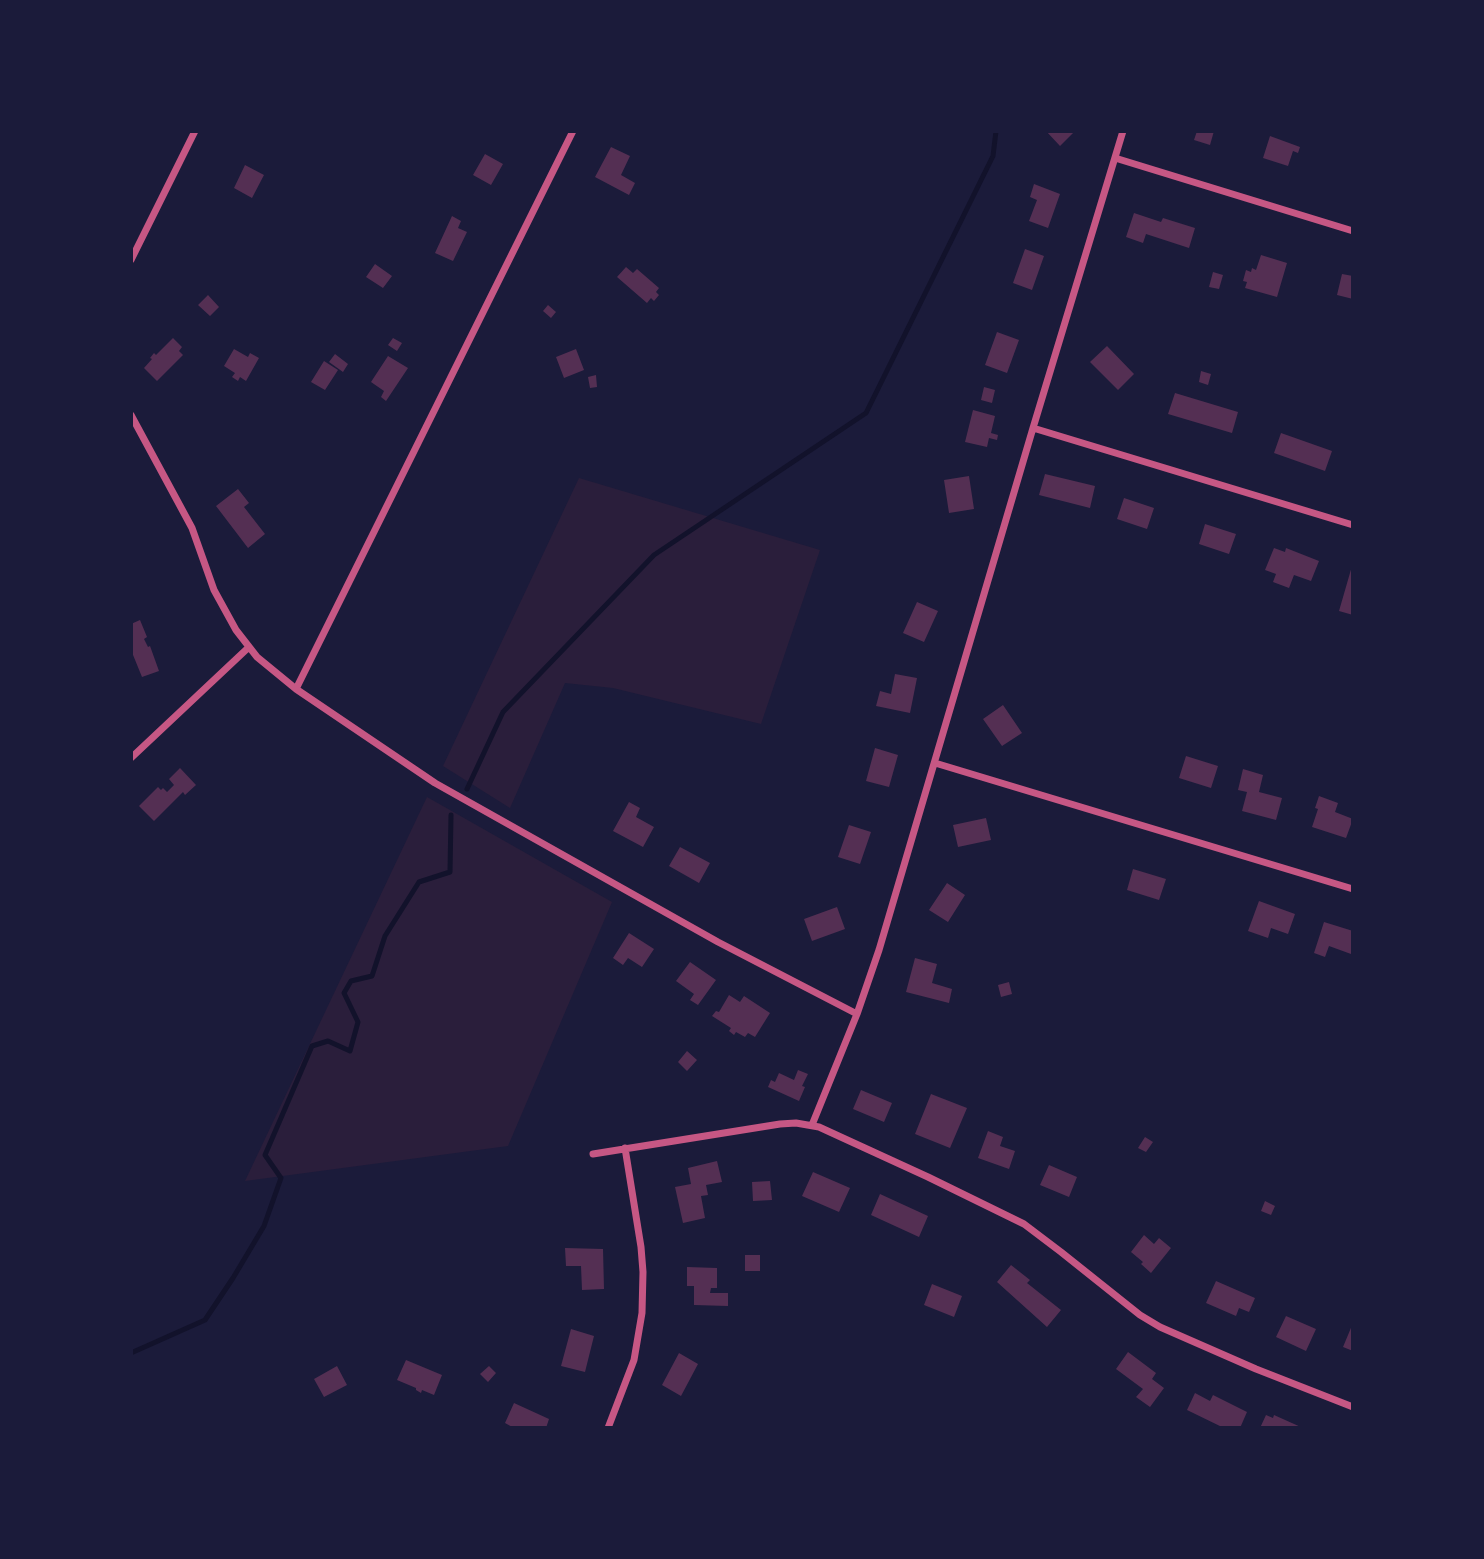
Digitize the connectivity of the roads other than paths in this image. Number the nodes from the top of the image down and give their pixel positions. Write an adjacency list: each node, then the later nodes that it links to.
1 (195, 131): 6 (street)
2 (573, 131): 11 (street)
3 (1123, 131): 4 (street)
4 (1115, 158): 5 (street); 8 (street)
5 (1353, 231)
6 (131, 260)
7 (131, 415): 10 (street)
8 (1033, 428): 9 (street); 13 (street)
9 (1353, 525)
10 (249, 647): 11 (street); 12 (street)
11 (296, 689): 15 (street)
12 (131, 758)
13 (934, 763): 14 (street); 15 (street)
14 (1353, 889)
15 (857, 1014): 16 (street)
16 (812, 1125): 17 (street); 19 (street)
17 (625, 1148): 18 (street); 20 (street)
18 (593, 1154)
19 (1353, 1407)
20 (608, 1428)

